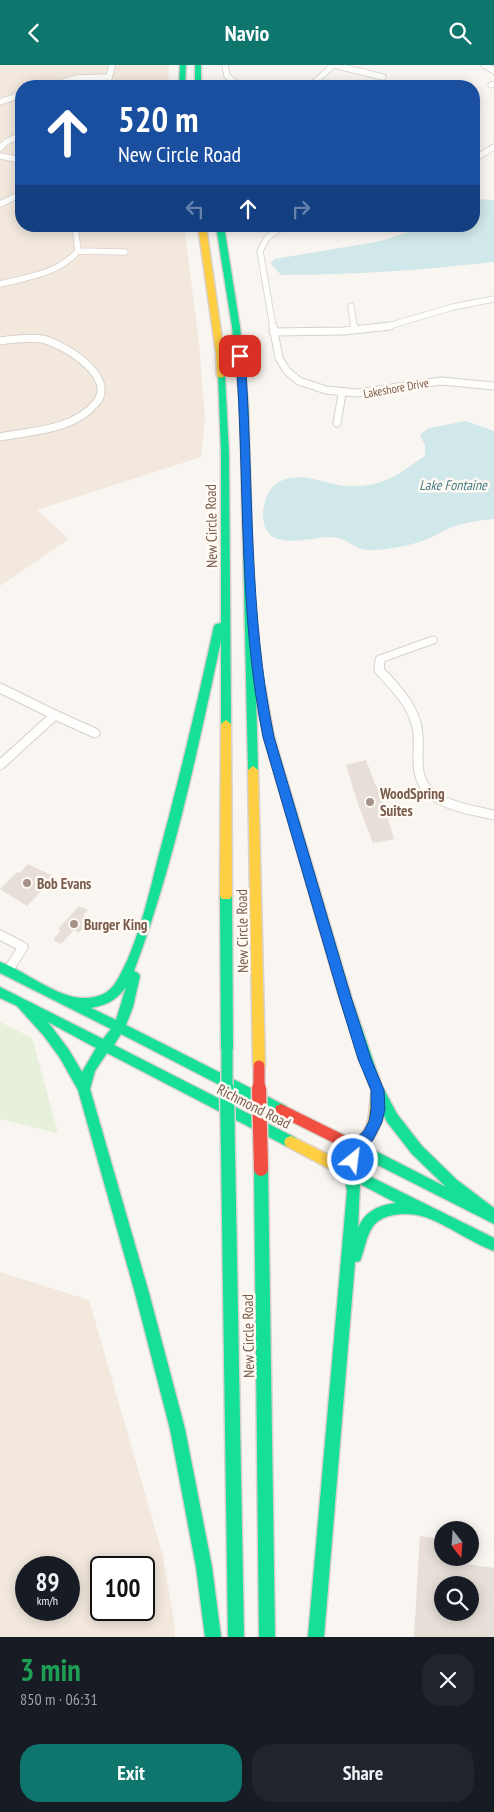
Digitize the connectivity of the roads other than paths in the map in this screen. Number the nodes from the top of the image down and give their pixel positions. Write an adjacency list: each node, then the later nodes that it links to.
1 (112, 65): 8 (street)
2 (183, 65): 12 (main road)
3 (198, 65): 13 (main road)
4 (225, 65): 14 (street)
5 (334, 65): 9 (street); 15 (street)
6 (484, 65): 7 (street)
7 (494, 71)
8 (109, 77): 10 (street); 11 (street)
9 (383, 77)
10 (71, 80)
11 (108, 80)
12 (182, 80)
13 (198, 80)
14 (232, 80)
15 (318, 80)
16 (15, 97): 17 (street)
17 (0, 102)
18 (15, 138): 20 (street)
19 (494, 147): 21 (street)
20 (0, 148)
21 (480, 155)
22 (0, 156): 23 (street)
23 (15, 159)
24 (3, 199): 25 (street)
25 (0, 204)
26 (76, 232): 30 (street)
27 (203, 232): 42 (main road, New Circle Road)
28 (221, 232): 43 (main road, New Circle Road)
29 (274, 232): 36 (street, Lakeshore Drive)
30 (78, 251): 31 (street); 32 (street)
31 (125, 252)
32 (0, 285)
33 (494, 299): 35 (street)
34 (351, 306): 35 (street)
35 (355, 330): 36 (street)
36 (273, 331): 39 (street, Lakeshore Drive)
37 (0, 341): 41 (street)
38 (494, 386): 39 (street, Lakeshore Drive)
39 (342, 394): 40 (street)
40 (337, 423)
41 (0, 437)
42 (226, 575): 50 (main road); 67 (main road, New Circle Road, bridge)
43 (249, 584): 59 (main road); 68 (main road, New Circle Road, bridge)
44 (433, 639): 49 (street)
45 (0, 688): 46 (street)
46 (55, 715): 47 (street); 48 (street)
47 (95, 733)
48 (0, 765)
49 (494, 815)
50 (145, 928): 54 (main road); 56 (main road)
51 (0, 935): 52 (street)
52 (4, 969): 54 (main road, Richmond Road)
53 (0, 992): 55 (main road, Richmond Road)
54 (54, 995): 56 (main road, Richmond Road)
55 (21, 1003): 57 (main road, Richmond Road); 58 (main road)
56 (119, 1028): 57 (main road); 60 (main road, Richmond Road)
57 (106, 1047): 58 (main road); 61 (main road, Richmond Road)
58 (84, 1089): 66 (main road)
59 (378, 1090): 60 (main road); 63 (main road)
60 (355, 1147): 61 (main road); 63 (main road, Richmond Road)
61 (351, 1173): 62 (main road, Richmond Road); 65 (main road)
62 (426, 1211): 64 (main road, Richmond Road); 65 (main road)
63 (494, 1217)
64 (494, 1245)
65 (345, 1309): 69 (main road)
66 (213, 1637)
67 (236, 1637)
68 (267, 1637)
69 (316, 1637)

